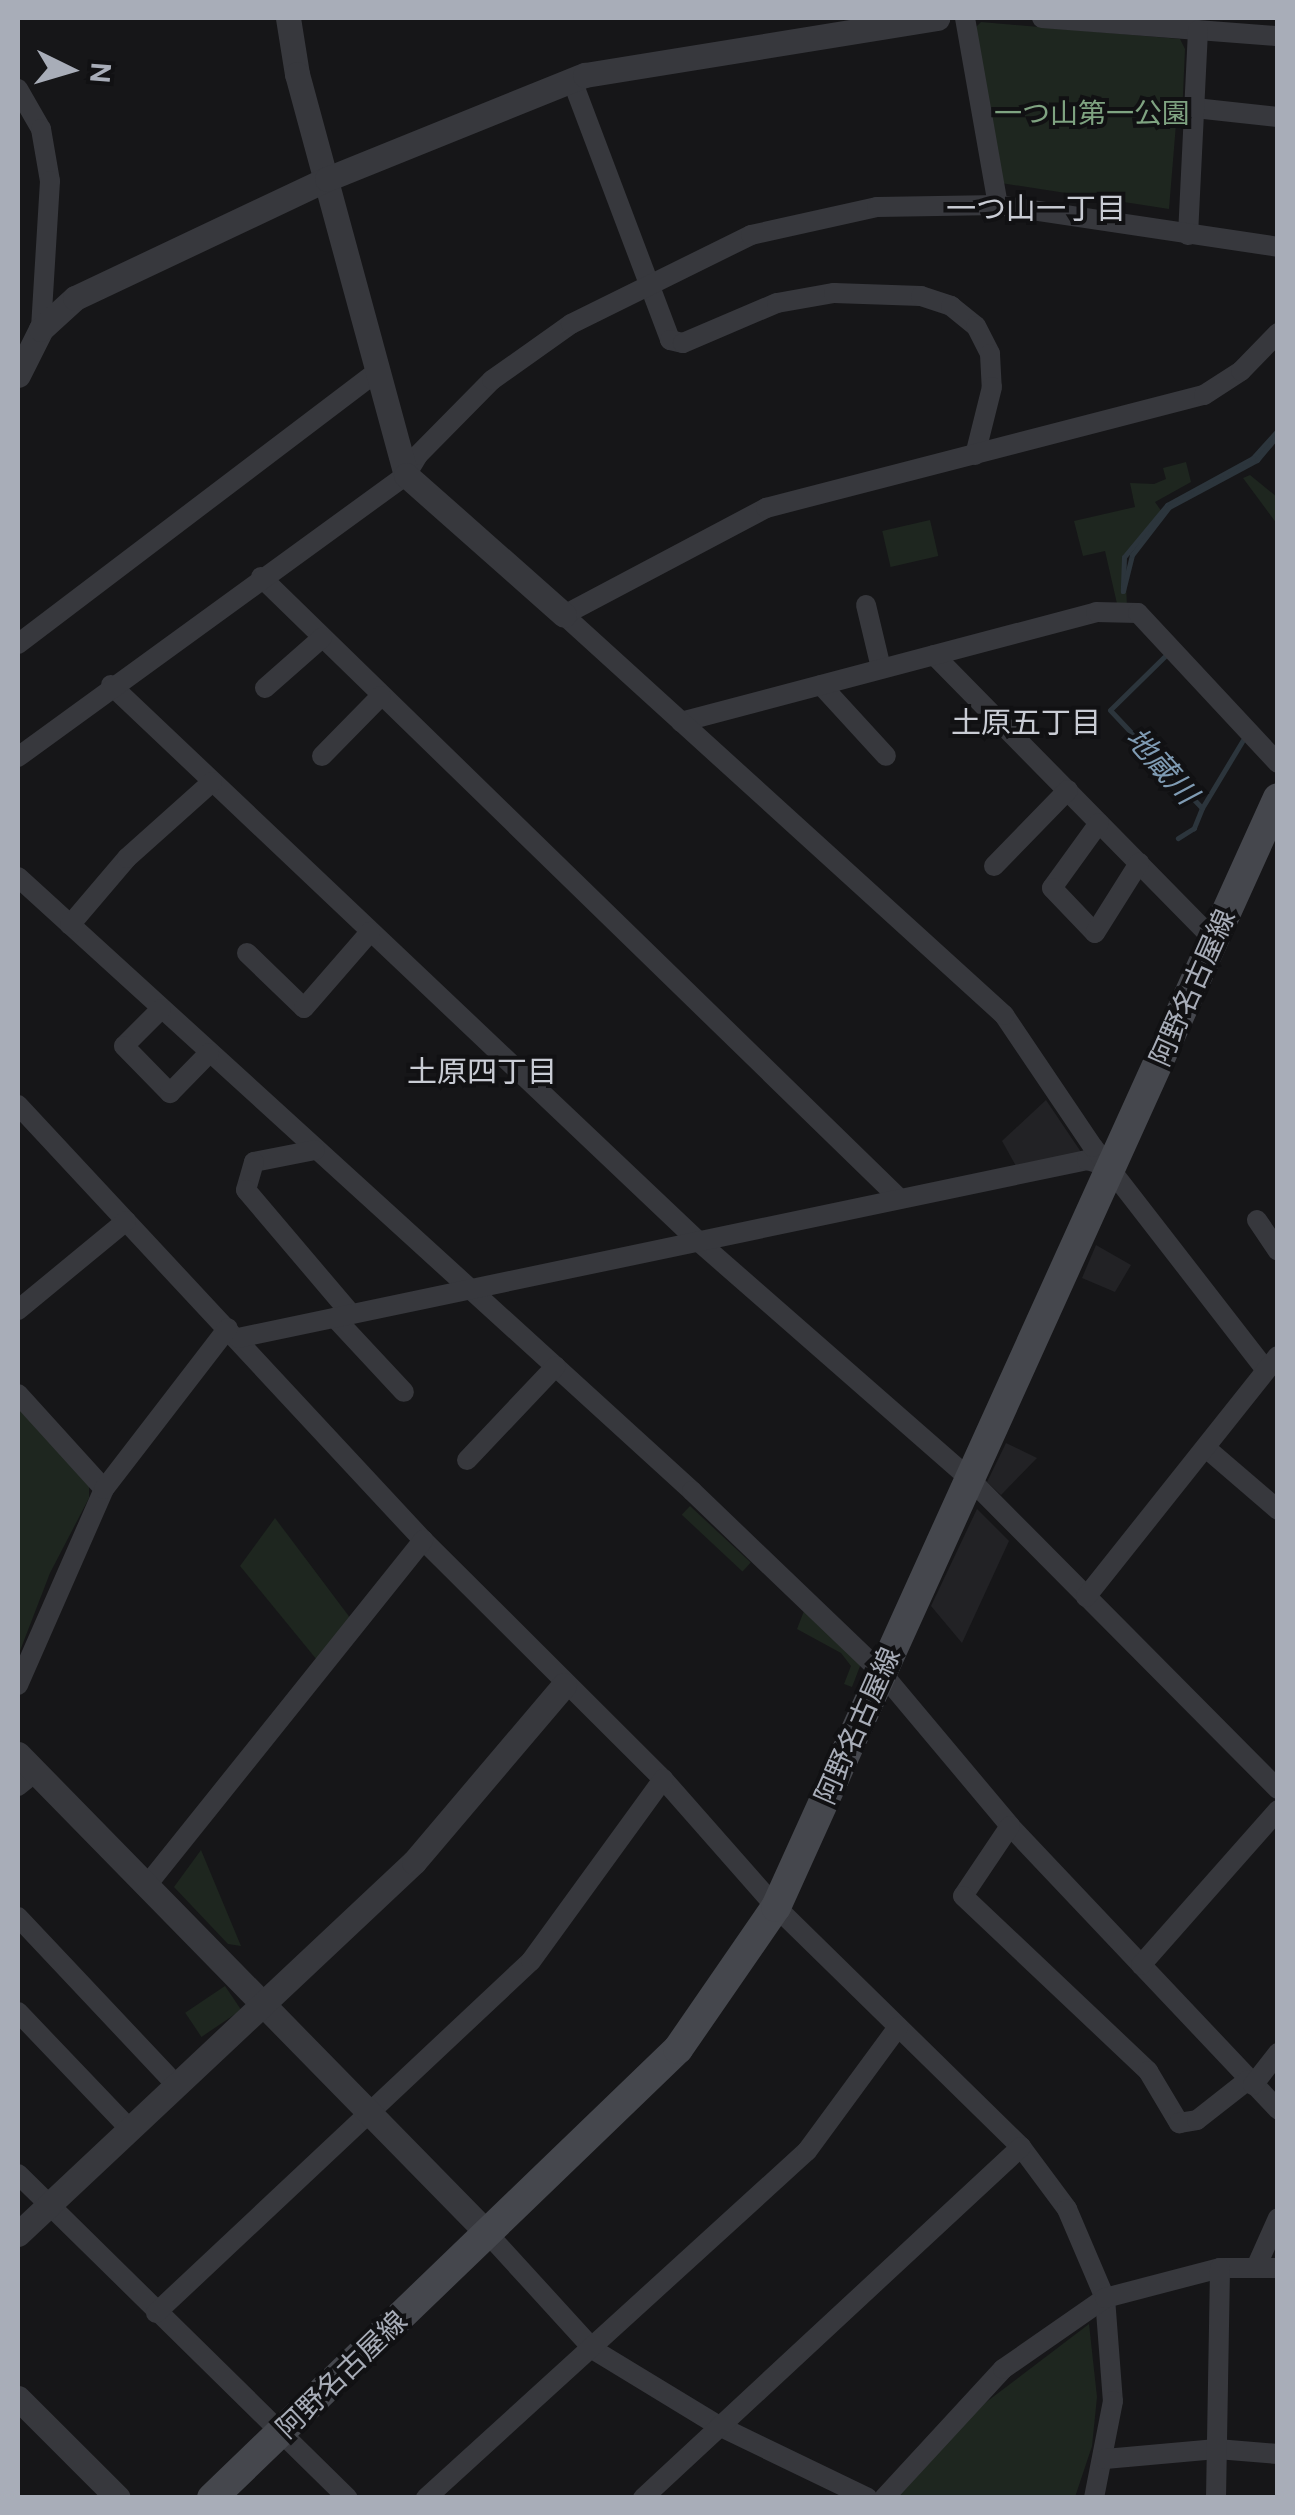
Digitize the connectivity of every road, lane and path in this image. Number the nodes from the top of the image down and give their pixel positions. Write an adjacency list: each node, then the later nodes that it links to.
1 (288, 18): 11 (street)
2 (937, 18): 7 (street)
3 (966, 18): 12 (street)
4 (1042, 18): 5 (street)
5 (1189, 25): 6 (street); 9 (street)
6 (1278, 36)
7 (572, 80): 11 (street); 15 (street)
8 (18, 88): 16 (street)
9 (1194, 108): 10 (street); 13 (street)
10 (1278, 117)
11 (327, 179): 16 (street); 18 (street)
12 (998, 205): 13 (street); 15 (street)
13 (1188, 235): 14 (street)
14 (1278, 247)
15 (645, 286): 20 (street); 21 (street)
16 (40, 329): 19 (street)
17 (1278, 333): 20 (street)
18 (376, 372): 21 (street); 26 (street)
19 (18, 375)
20 (974, 455): 24 (street)
21 (406, 475): 22 (street); 24 (street)
22 (260, 577): 25 (street); 29 (street)
23 (866, 605): 28 (street)
24 (564, 615): 33 (street)
25 (322, 638): 31 (street); 32 (street)
26 (18, 644)
27 (934, 654): 28 (street); 37 (street); 39 (street)
28 (881, 668): 30 (street)
29 (111, 685): 34 (street); 38 (street)
30 (821, 685): 33 (street); 36 (street)
31 (266, 688)
32 (380, 696): 35 (street); 54 (street)
33 (681, 722): 53 (street)
34 (18, 756)
35 (322, 756)
36 (886, 756)
37 (1278, 763)
38 (212, 782): 45 (street); 46 (street)
39 (1068, 790): 41 (street); 43 (street)
40 (1278, 798): 47 (main road, 阿野名古屋線)
41 (1099, 823): 42 (street); 42 (street)
42 (1139, 863): 47 (street)
43 (994, 866)
44 (18, 877): 45 (street)
45 (70, 925): 49 (street)
46 (370, 932): 48 (street); 57 (street)
47 (1214, 940): 53 (main road, 阿野名古屋線)
48 (247, 953)
49 (161, 1008): 50 (street); 50 (street)
50 (210, 1053): 52 (street)
51 (18, 1105): 56 (street)
52 (315, 1150): 59 (street); 61 (street)
53 (1112, 1168): 54 (street); 63 (street); 69 (main road, 阿野名古屋線)
54 (899, 1198): 57 (street)
55 (1256, 1220): 58 (street)
56 (126, 1221): 60 (street); 62 (street)
57 (698, 1242): 59 (street); 69 (street)
58 (1278, 1251)
59 (471, 1289): 61 (street); 64 (street)
60 (18, 1310)
61 (343, 1316): 62 (street); 65 (street)
62 (233, 1333): 70 (street); 72 (street)
63 (1272, 1363): 67 (street)
64 (556, 1366): 68 (street); 74 (street)
65 (404, 1392)
66 (18, 1394): 70 (street)
67 (1206, 1448): 71 (street); 73 (street)
68 (468, 1460)
69 (968, 1476): 73 (street); 74 (main road, 阿野名古屋線)
70 (104, 1490): 75 (street)
71 (1278, 1510)
72 (423, 1540): 76 (street); 82 (street)
73 (1086, 1598): 79 (street)
74 (881, 1672): 81 (street); 83 (main road, 阿野名古屋線)
75 (18, 1685)
76 (564, 1685): 78 (street); 86 (street)
77 (23, 1771): 82 (street)
78 (663, 1779): 83 (street); 93 (street)
79 (1278, 1789)
80 (1278, 1810): 85 (street)
81 (1010, 1826): 85 (street); 90 (street)
82 (148, 1885): 86 (street)
83 (776, 1907): 88 (street); 100 (main road, 阿野名古屋線)
84 (18, 1917): 91 (street)
85 (1141, 1965): 90 (street)
86 (266, 2006): 91 (street); 93 (street)
87 (18, 2012): 94 (street)
88 (898, 2027): 95 (street); 105 (street)
89 (1278, 2053): 90 (street)
90 (1250, 2082): 92 (street)
91 (178, 2087): 94 (street)
92 (1278, 2109)
93 (370, 2114): 100 (street); 104 (street)
94 (130, 2129): 97 (street)
95 (1021, 2147): 103 (street); 107 (street)
96 (18, 2174): 97 (street)
97 (48, 2206): 99 (street); 104 (street)
98 (1278, 2218): 101 (street)
99 (18, 2234)
100 (489, 2235): 105 (street); 108 (main road, 阿野名古屋線)
101 (1267, 2267): 102 (street)
102 (1220, 2268): 103 (street); 109 (street)
103 (1105, 2298): 111 (street); 118 (street)
104 (156, 2313): 108 (street)
105 (594, 2350): 107 (street); 115 (street)
106 (18, 2398): 112 (street)
107 (719, 2426): 116 (street); 117 (street)
108 (283, 2431): 113 (main road, 阿野名古屋線); 114 (street)
109 (1217, 2449): 110 (street); 111 (street); 120 (street)
110 (1278, 2454)
111 (1105, 2459): 119 (street)
112 (118, 2498)
113 (212, 2498)
114 (348, 2498)
115 (426, 2498)
116 (644, 2498)
117 (868, 2498)
118 (884, 2498)
119 (1094, 2498)
120 (1216, 2498)

